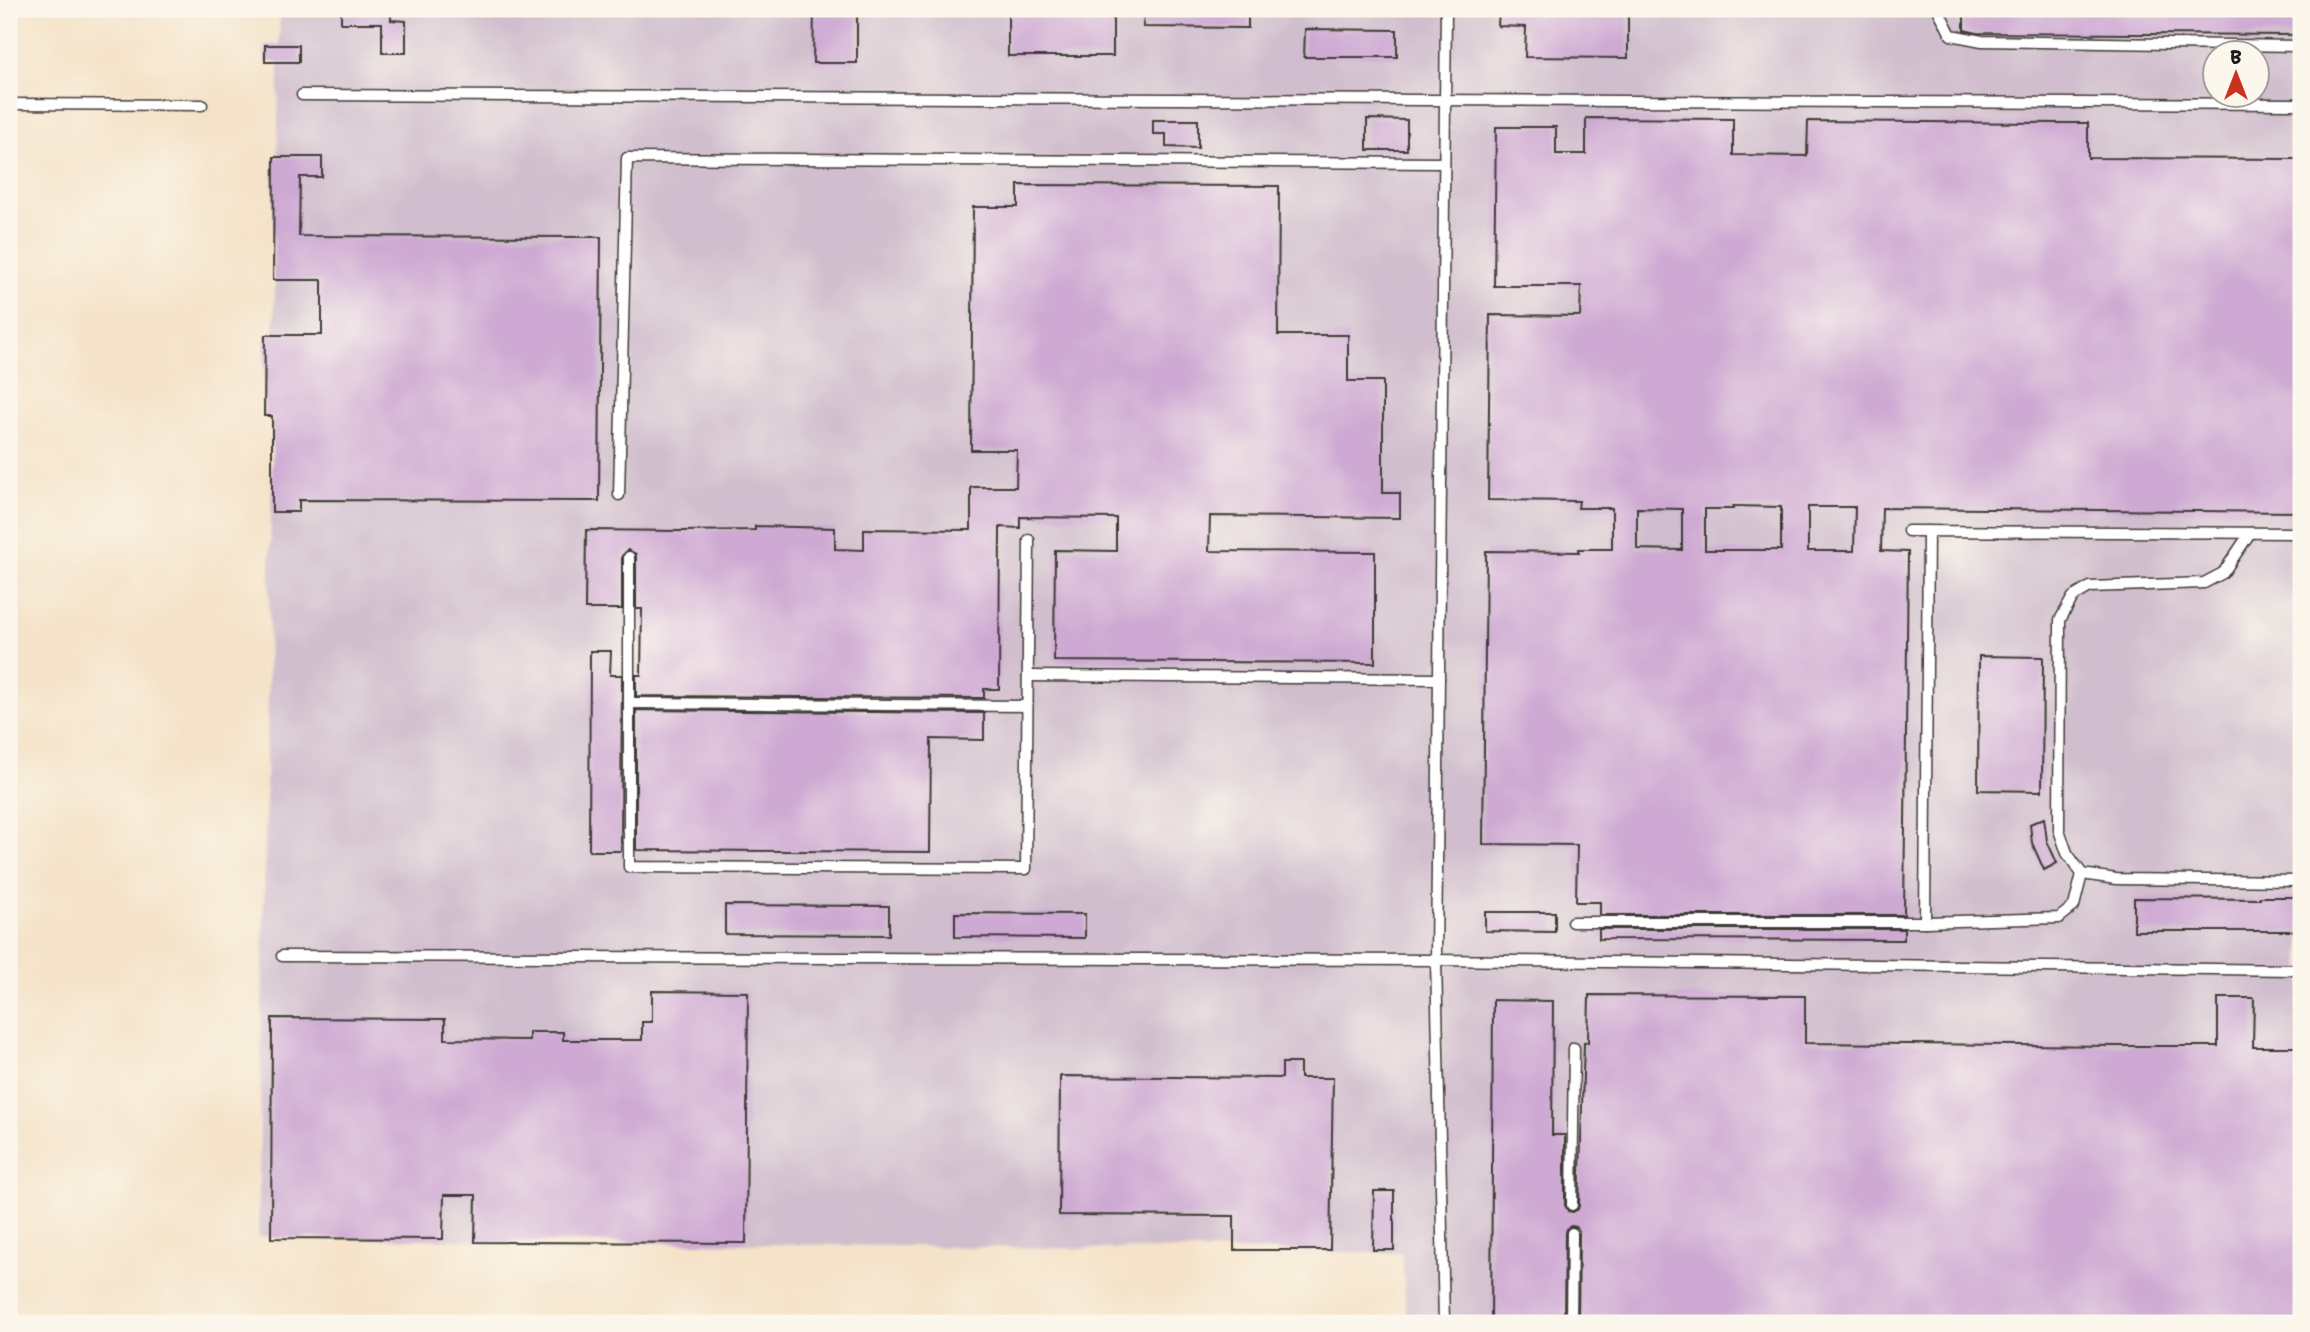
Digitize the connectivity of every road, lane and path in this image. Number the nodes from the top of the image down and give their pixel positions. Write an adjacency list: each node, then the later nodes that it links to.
1 (1446, 9): 5 (lane)
2 (1938, 9): 3 (lane)
3 (2301, 46)
4 (302, 95): 5 (lane)
5 (1445, 99): 6 (lane); 9 (lane)
6 (2301, 103)
7 (9, 104): 8 (lane)
8 (202, 105)
9 (1444, 163): 10 (lane); 18 (lane)
10 (619, 495)
11 (1908, 531): 12 (lane)
12 (1927, 531): 13 (lane); 24 (lane)
13 (2250, 533): 14 (lane); 21 (lane)
14 (2301, 533)
15 (1029, 540): 17 (lane)
16 (629, 557): 19 (lane)
17 (1028, 676): 18 (lane); 20 (lane)
18 (1439, 679): 26 (lane)
19 (629, 703): 20 (lane); 20 (lane)
20 (1027, 706)
21 (2082, 874): 22 (lane); 24 (lane)
22 (2301, 881)
23 (1572, 922): 24 (lane)
24 (1925, 922)
25 (282, 956): 26 (lane)
26 (1436, 960): 27 (lane); 31 (lane)
27 (2301, 970)
28 (1574, 1048): 29 (lane)
29 (1572, 1205)
30 (1572, 1233): 32 (lane)
31 (1444, 1323)
32 (1571, 1323)

